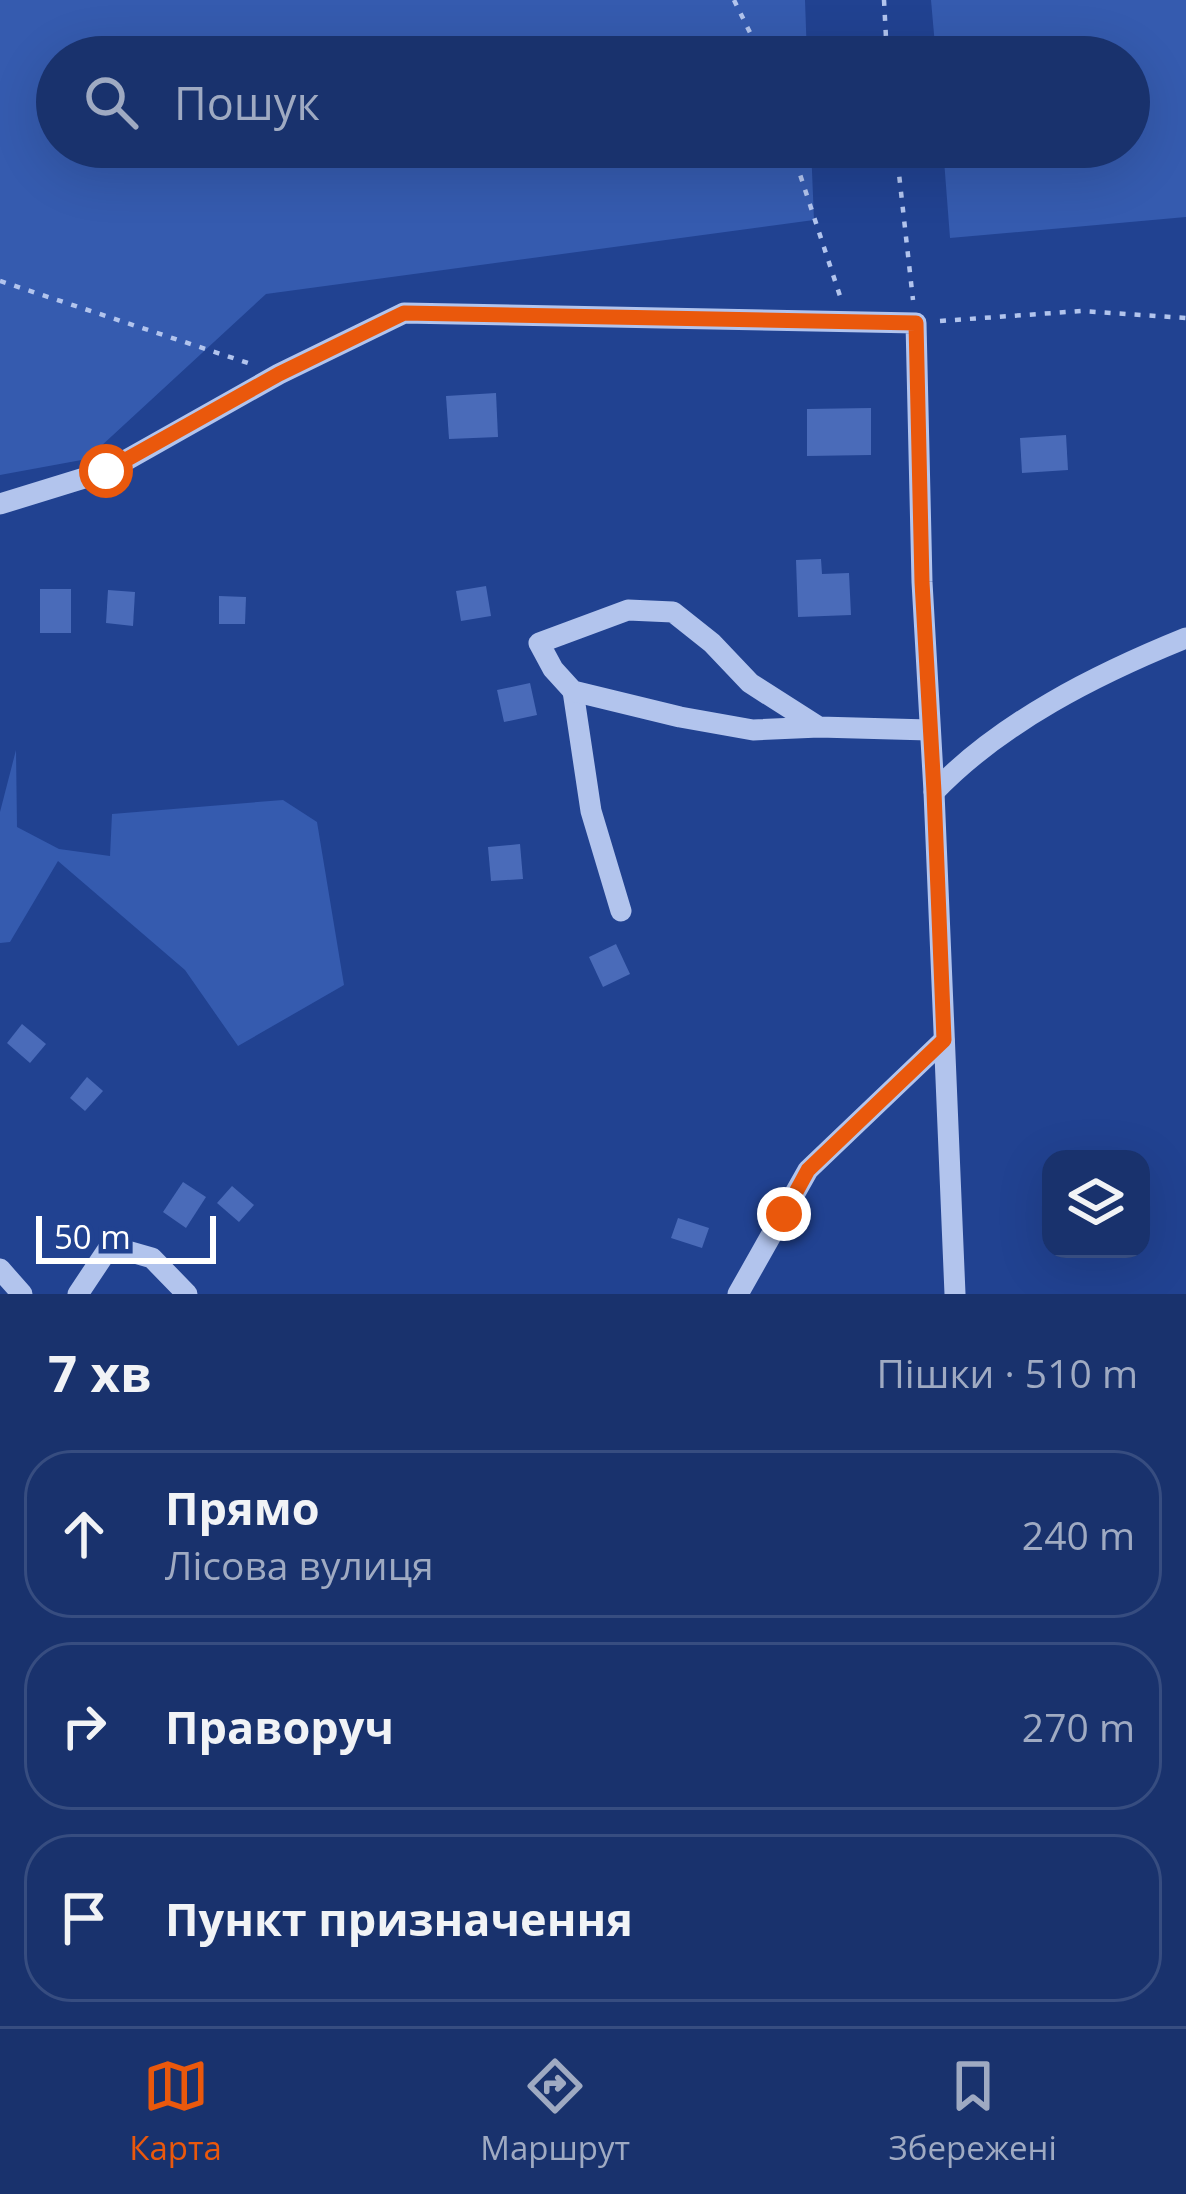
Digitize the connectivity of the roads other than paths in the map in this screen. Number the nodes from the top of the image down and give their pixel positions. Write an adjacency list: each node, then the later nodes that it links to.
1 (0, 504): 5 (street)
2 (1186, 638): 6 (street)
3 (573, 691): 4 (street); 4 (street); 7 (street)
4 (819, 727): 5 (street)
5 (929, 730): 6 (street)
6 (934, 792): 8 (street)
7 (621, 911)
8 (944, 1040): 13 (street); 14 (street)
9 (0, 1269): 10 (street)
10 (22, 1294)
11 (78, 1294): 12 (street)
12 (187, 1294)
13 (738, 1294)
14 (954, 1294)

